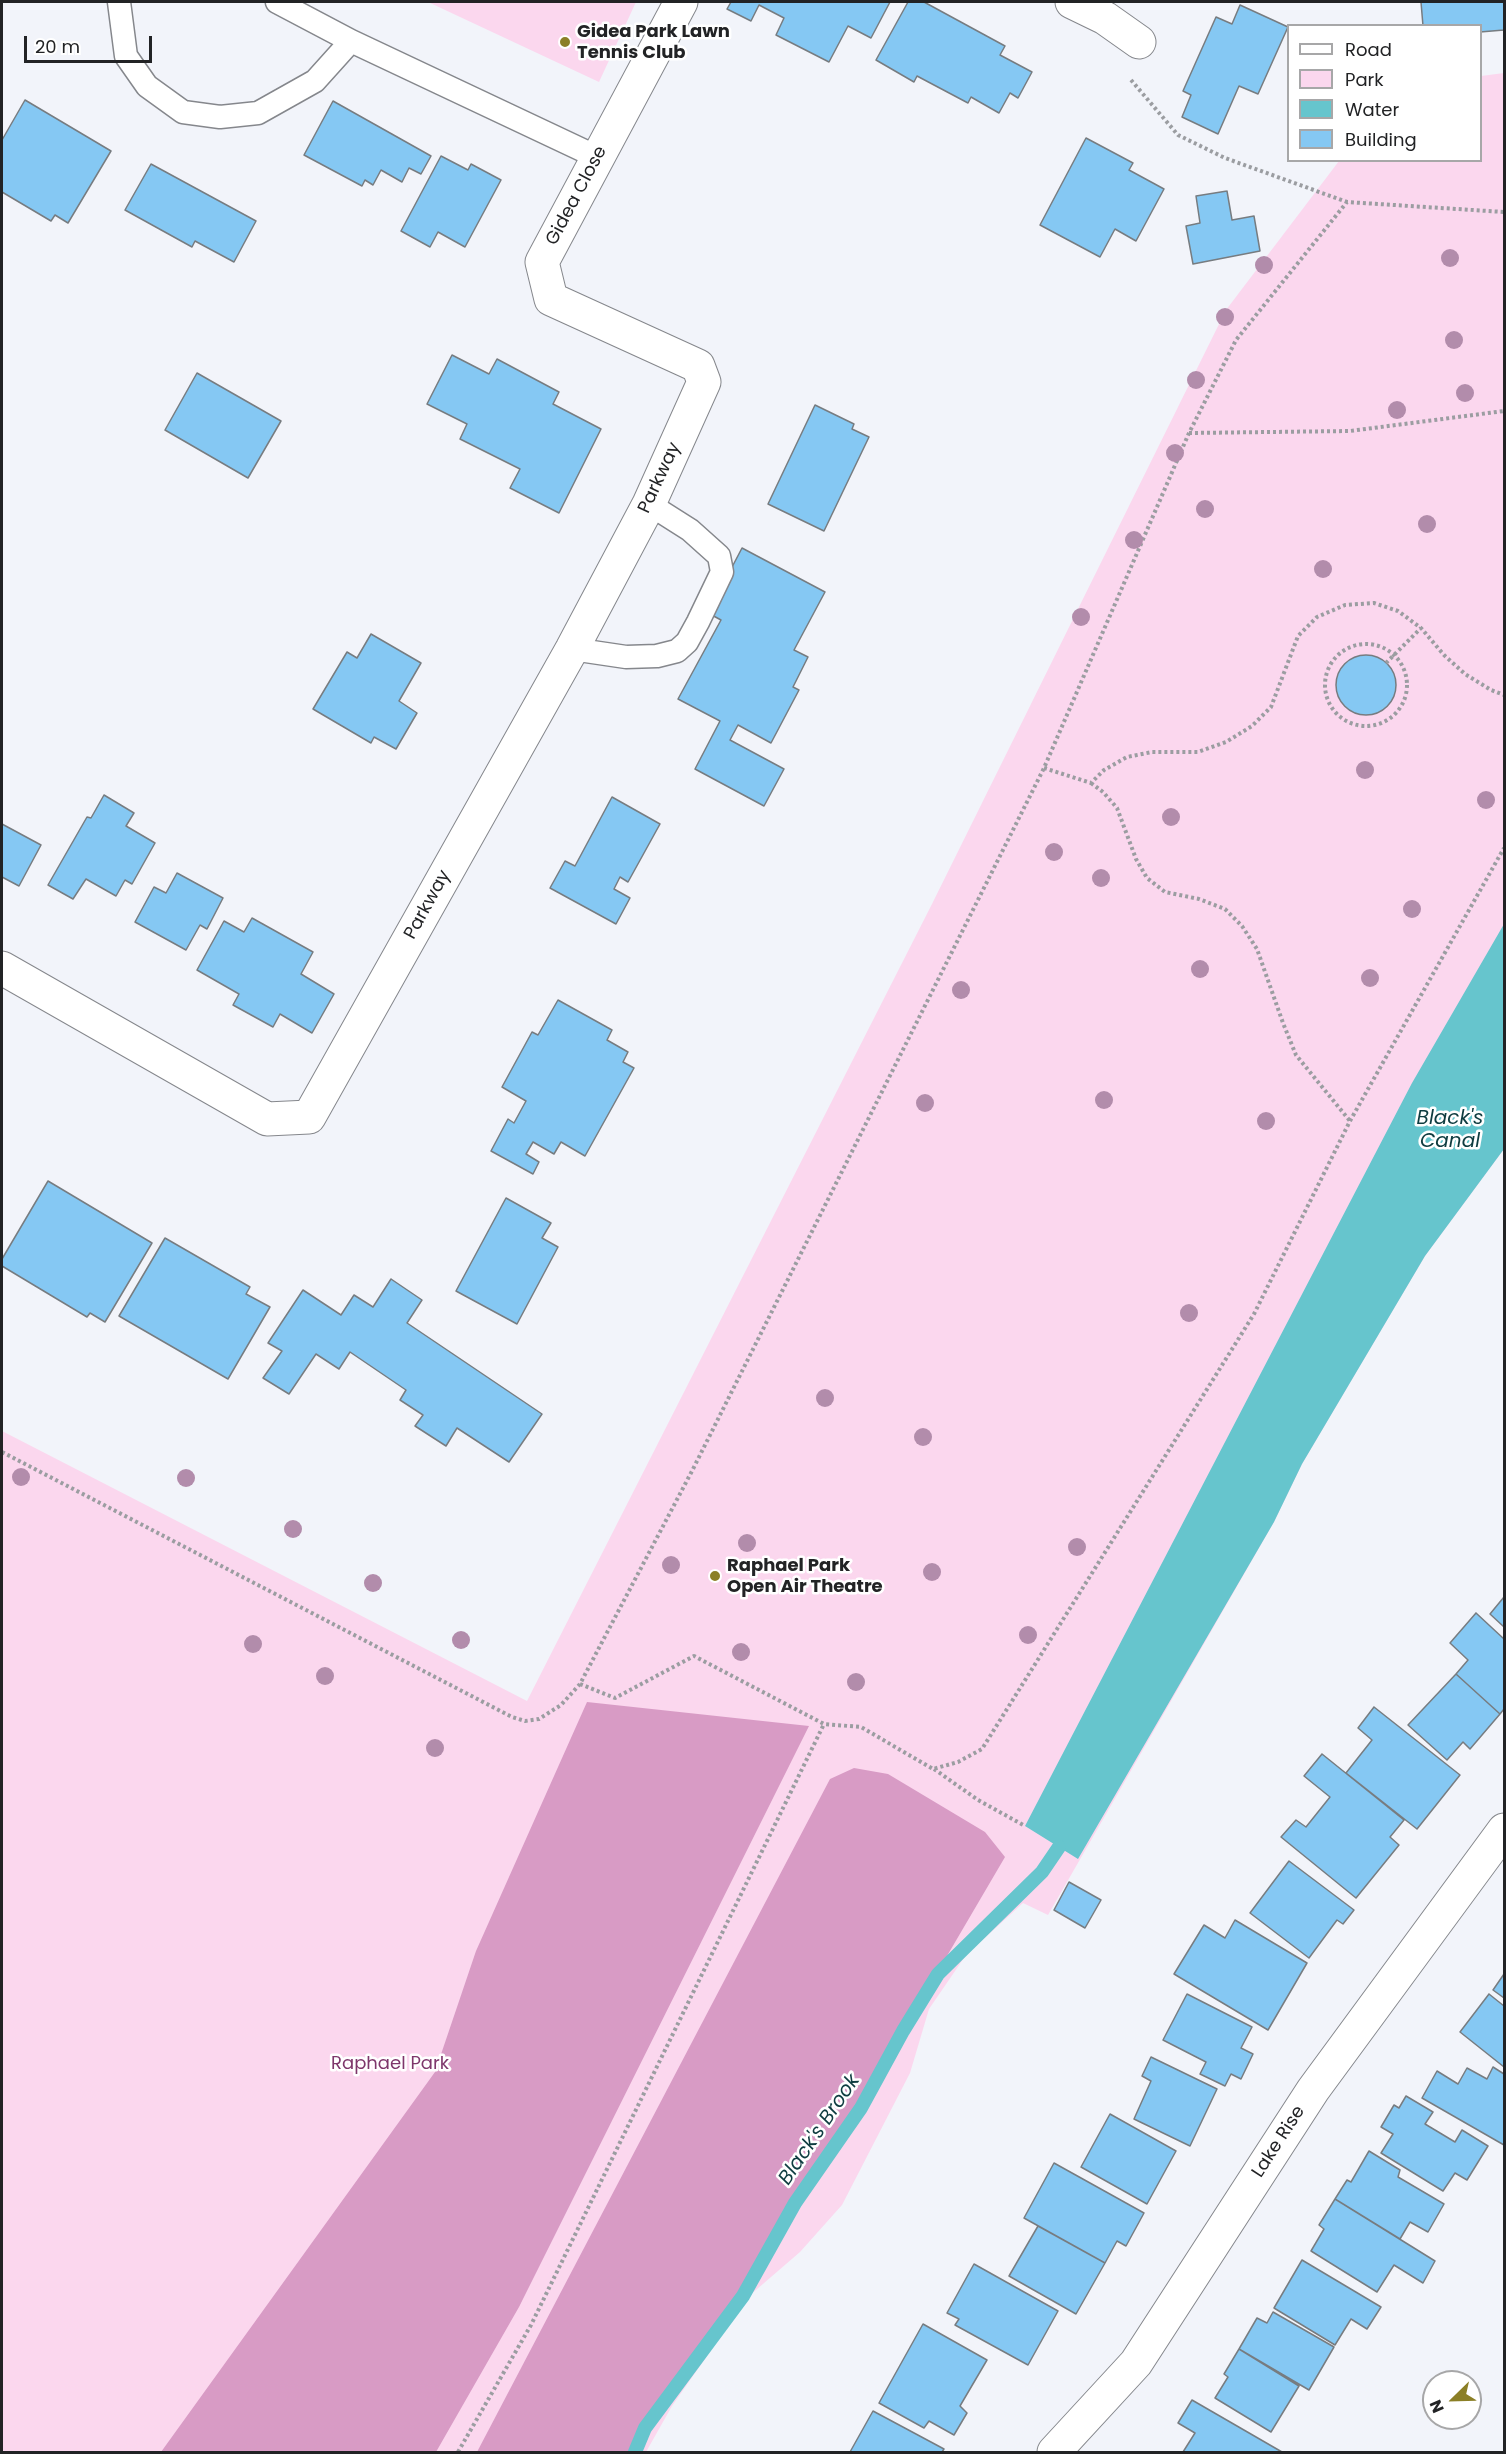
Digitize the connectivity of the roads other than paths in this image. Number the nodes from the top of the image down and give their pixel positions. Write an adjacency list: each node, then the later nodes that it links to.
1 (119, 2): 5 (lane)
2 (277, 2): 5 (lane)
3 (681, 2): 7 (street, Gidea Close)
4 (1072, 2): 6 (street)
5 (351, 41): 7 (lane)
6 (1139, 42)
7 (597, 156): 8 (street, Gidea Close)
8 (704, 382): 9 (street, Parkway)
9 (649, 504): 10 (street, Parkway); 10 (lane)
10 (572, 649): 11 (street, Parkway)
11 (2, 968)
12 (1504, 1830): 13 (street, Lake Rise)
13 (1054, 2452)

